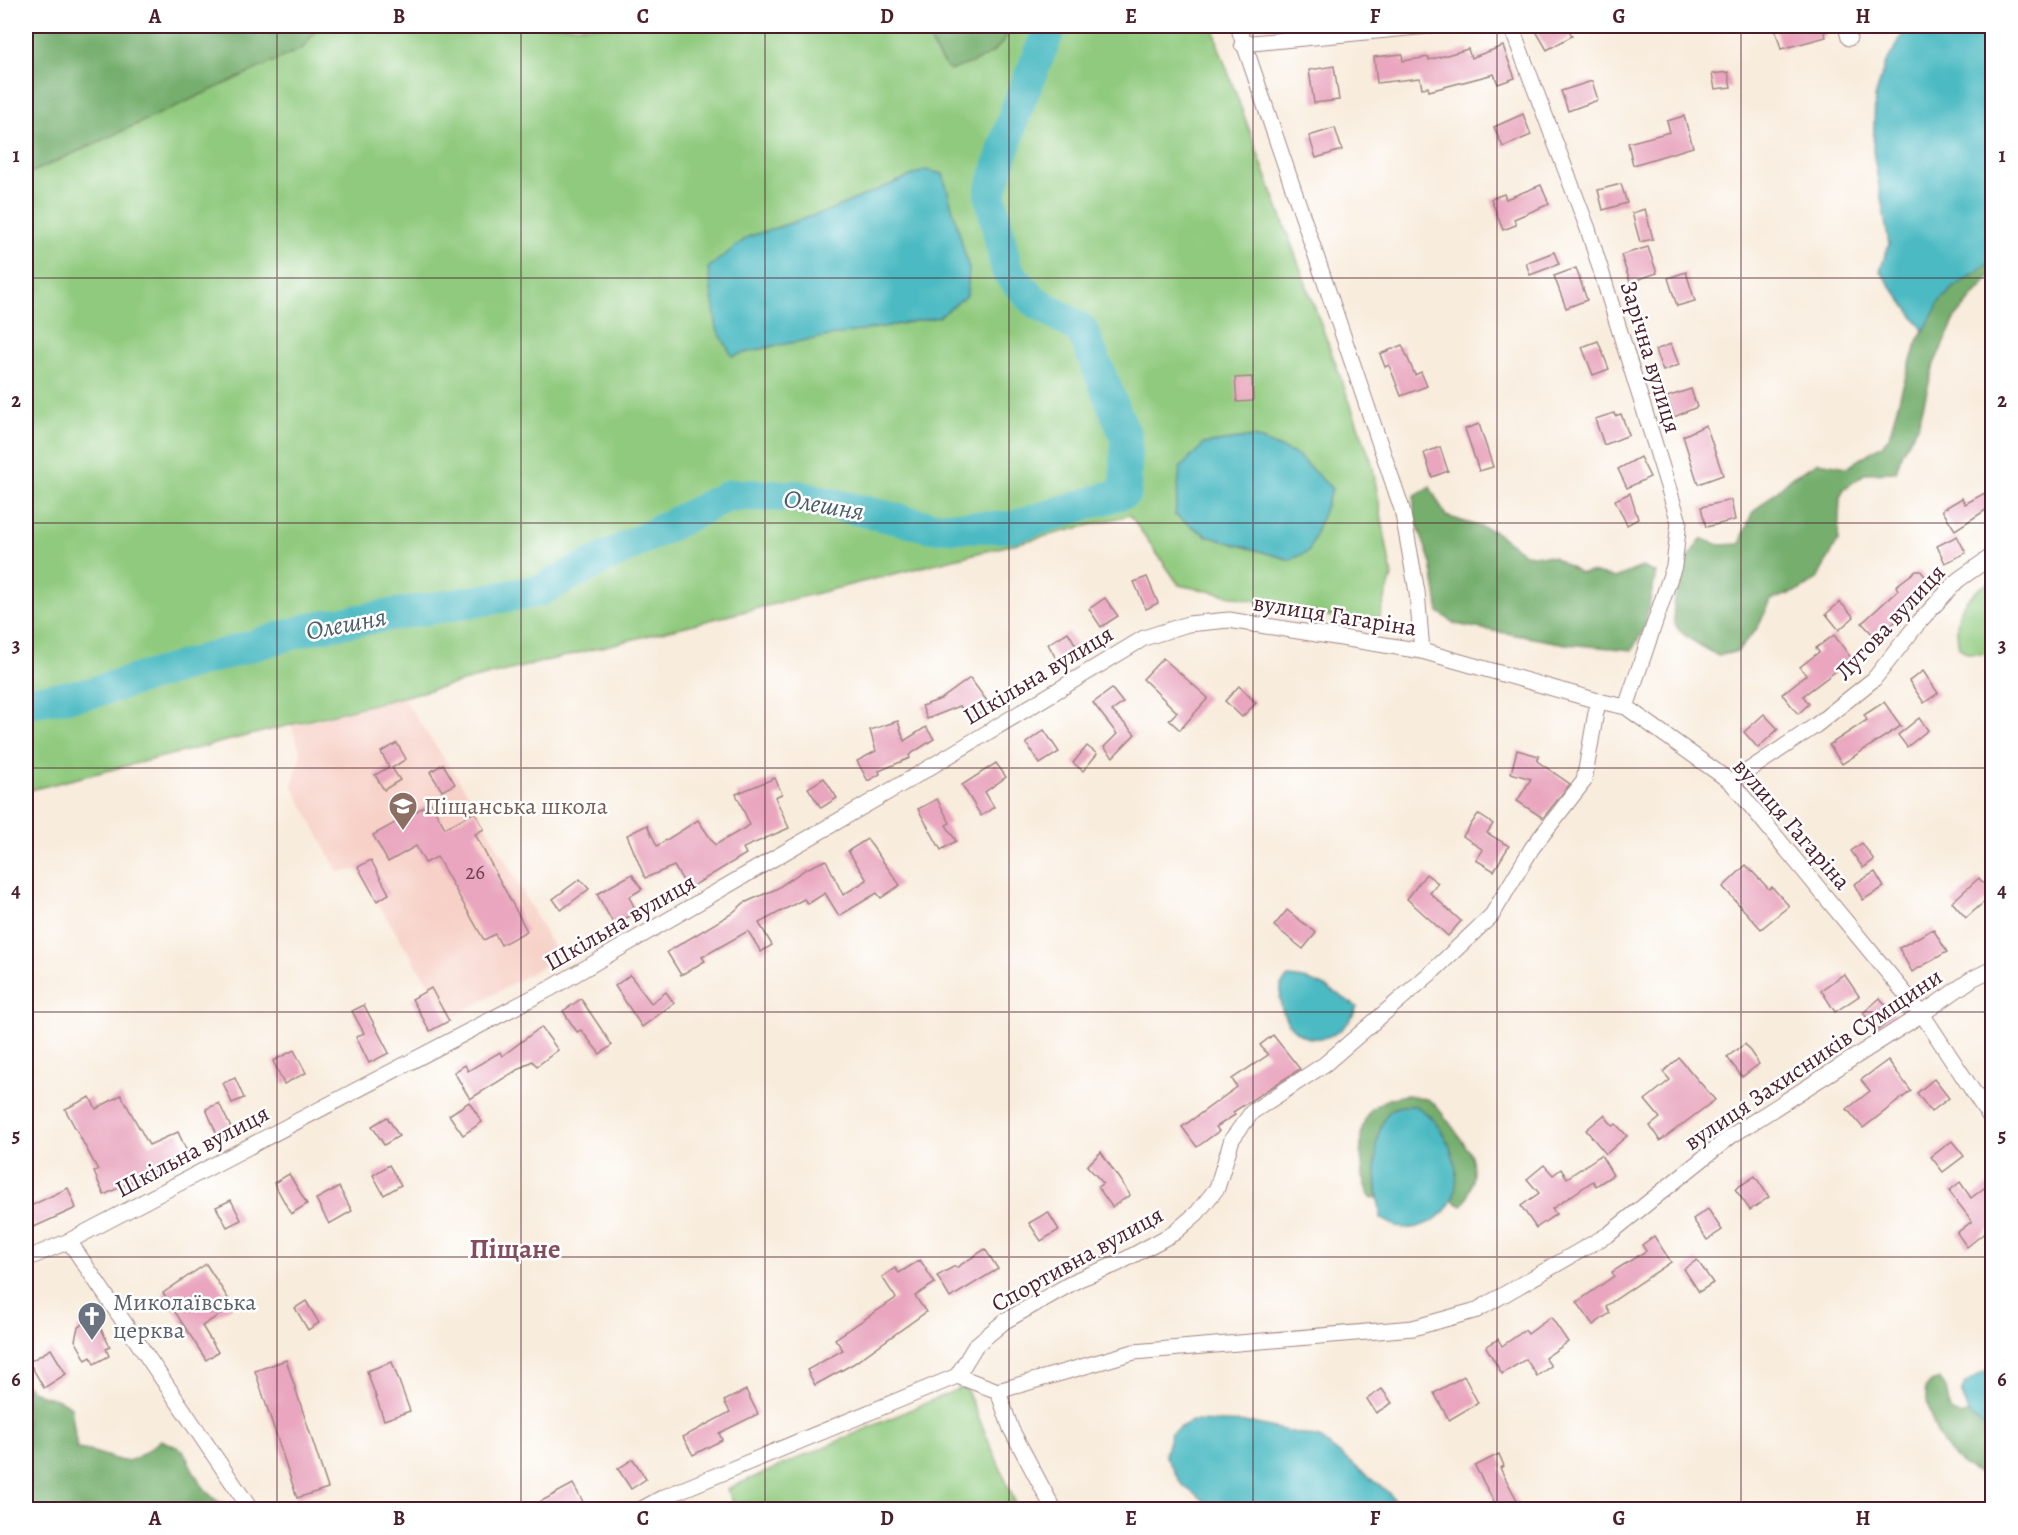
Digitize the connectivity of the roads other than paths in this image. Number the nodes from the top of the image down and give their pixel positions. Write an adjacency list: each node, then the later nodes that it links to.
1 (1238, 26): 4 (street)
2 (1428, 26): 4 (street)
3 (1511, 26): 9 (street, Зарічна вулиця)
4 (1242, 44): 7 (street)
5 (1992, 556): 10 (street, Лугова вулиця)
6 (1229, 620): 7 (street, вулиця Гагаріна); 14 (street, Шкільна вулиця)
7 (1422, 651): 8 (street, вулиця Гагаріна)
8 (1598, 701): 9 (street, вулиця Гагаріна); 16 (street, Спортивна вулиця)
9 (1626, 706): 10 (street, вулиця Гагаріна)
10 (1731, 782): 12 (street, вулиця Гагаріна)
11 (1992, 969): 12 (street, вулиця Захисників Сумщини)
12 (1922, 1014): 13 (street, вулиця Гагаріна); 17 (street, вулиця Захисників Сумщини)
13 (1992, 1120)
14 (69, 1241): 15 (street, Шкільна вулиця); 19 (street)
15 (26, 1258)
16 (957, 1376): 17 (street); 18 (street)
17 (998, 1391): 21 (street)
18 (665, 1504): 20 (street)
19 (251, 1509)
20 (639, 1509)
21 (1054, 1509)

